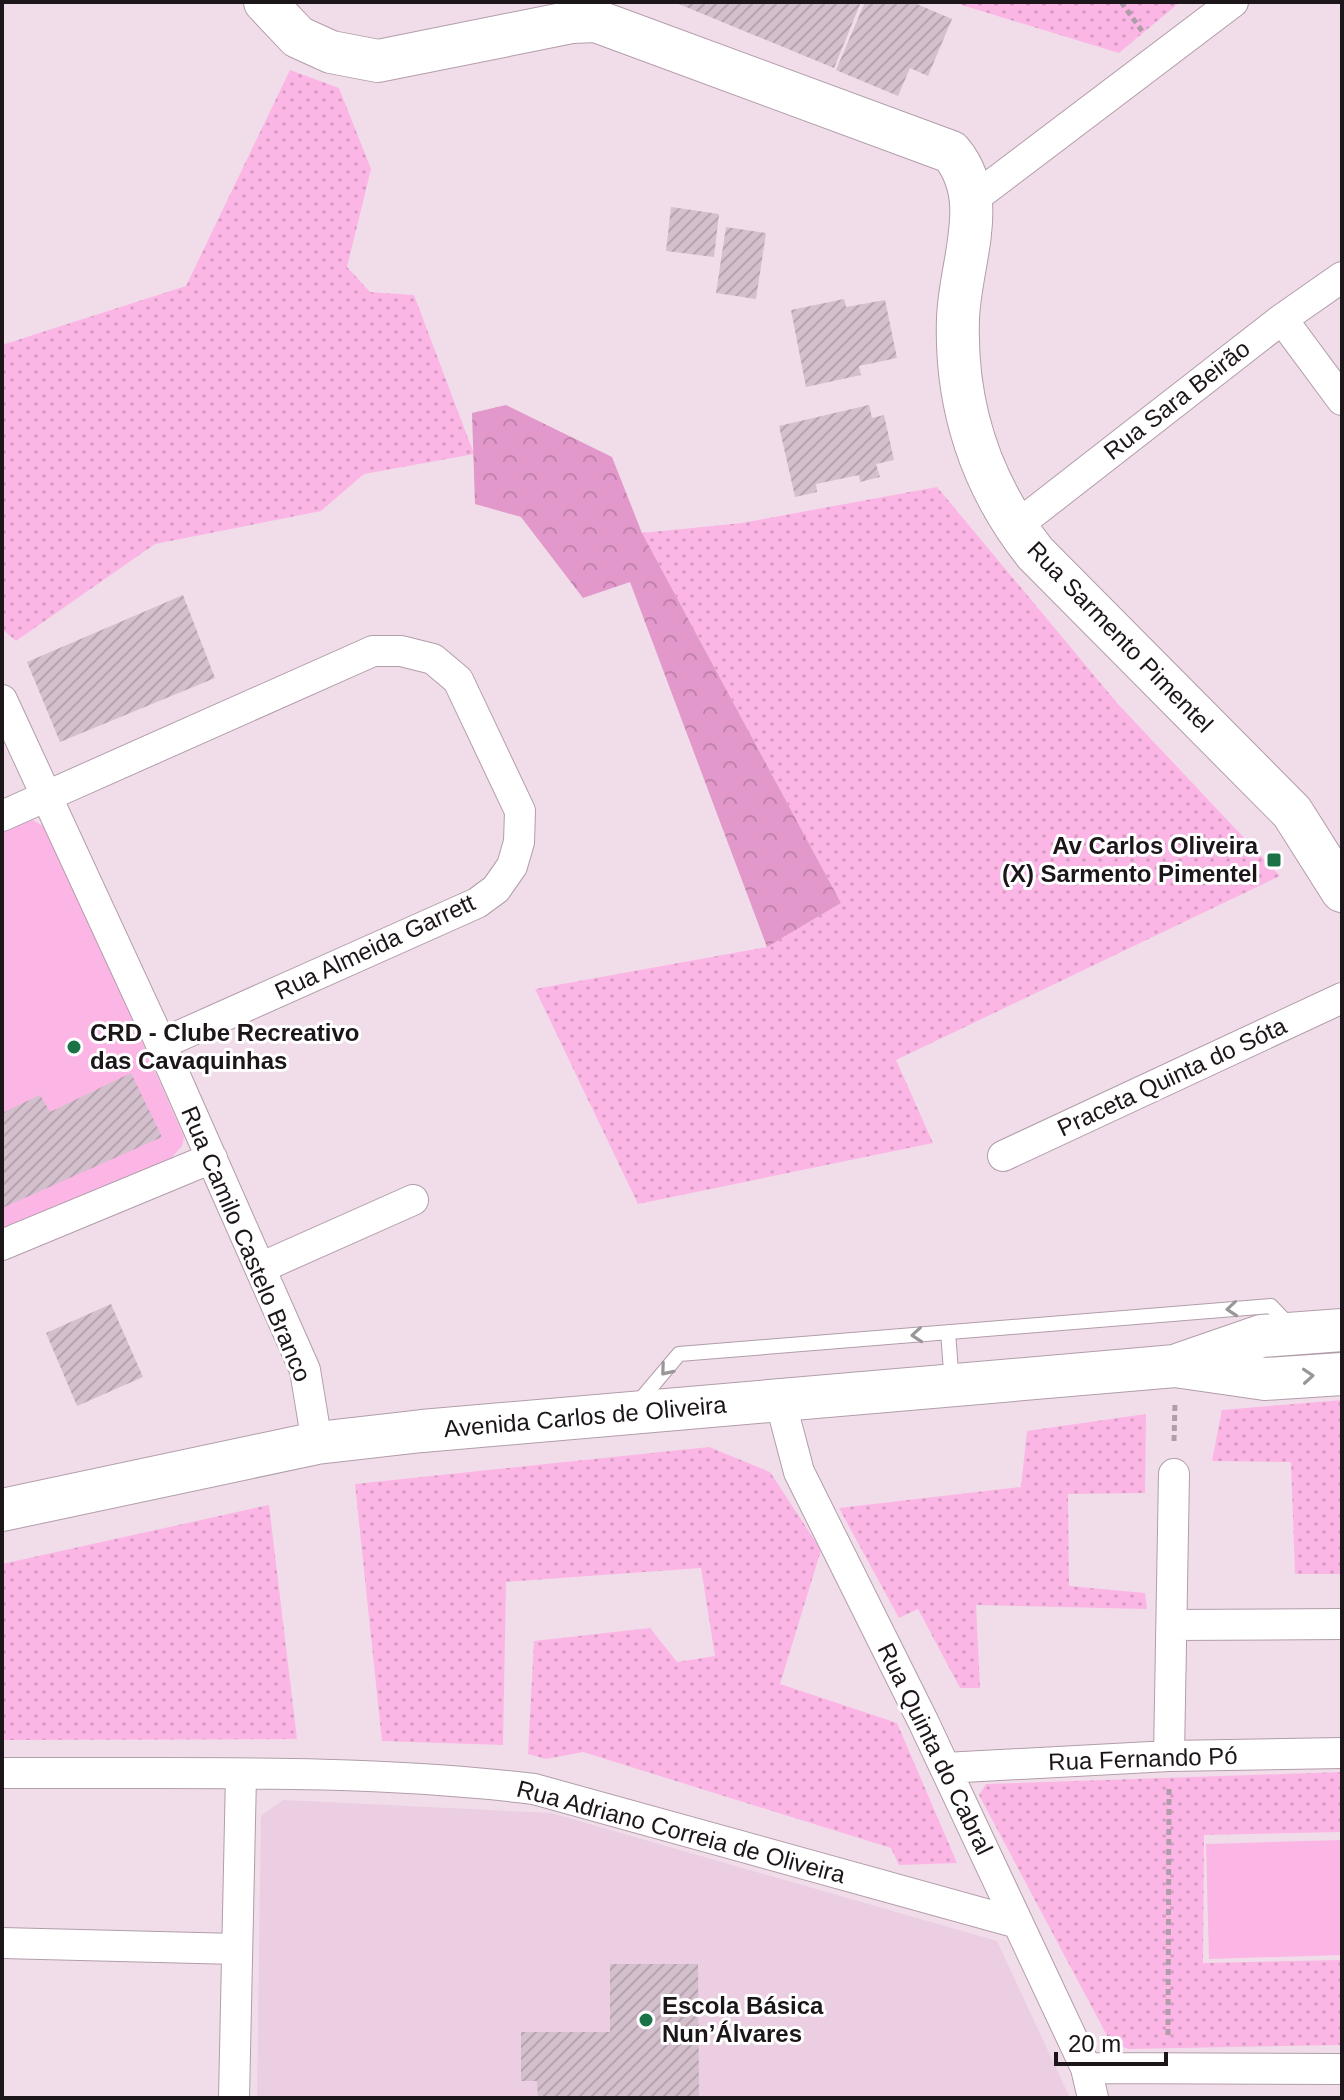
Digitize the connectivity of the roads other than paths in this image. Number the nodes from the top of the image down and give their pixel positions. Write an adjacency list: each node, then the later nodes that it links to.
1 (265, 2): 3 (street)
2 (1233, 2): 3 (street)
3 (973, 199): 7 (street, Rua Sarmento Pimentel)
4 (1342, 277): 5 (street, Rua Sara Beirão)
5 (1282, 319): 6 (street); 7 (street, Rua Sara Beirão)
6 (1342, 400)
7 (1015, 527): 11 (street, Rua Sarmento Pimentel)
8 (2, 700): 9 (street, Rua Camilo Castelo Branco)
9 (48, 795): 10 (street, Rua Almeida Garrett); 13 (street, Rua Camilo Castelo Branco); 13 (street, Rua Almeida Garrett)
10 (2, 816)
11 (1342, 891)
12 (1342, 998): 14 (street, Praceta Quinta do Sóta)
13 (161, 1044): 15 (street, Rua Camilo Castelo Branco)
14 (1003, 1156)
15 (212, 1158): 17 (street); 18 (street, Rua Camilo Castelo Branco)
16 (413, 1200): 18 (street)
17 (2, 1245)
18 (260, 1268): 27 (street, Rua Camilo Castelo Branco)
19 (1342, 1330): 21 (street, Avenida Carlos de Oliveira)
20 (948, 1332): 21 (lane, one-way to 20); 24 (lane); 26 (lane, one-way to 26)
21 (1298, 1333): 22 (street, Avenida Carlos de Oliveira)
22 (1175, 1366): 23 (street, Avenida Carlos de Oliveira, one-way to 23); 24 (street, Avenida Carlos de Oliveira)
23 (1342, 1374)
24 (952, 1386): 25 (street, Avenida Carlos de Oliveira)
25 (780, 1400): 26 (street, Avenida Carlos de Oliveira); 34 (street, Rua Quinta do Cabral)
26 (632, 1410): 27 (street, Avenida Carlos de Oliveira)
27 (317, 1443): 29 (street, Avenida Carlos de Oliveira)
28 (1174, 1474): 31 (street)
29 (2, 1510)
30 (1342, 1624): 31 (street)
31 (1172, 1625): 33 (street)
32 (1342, 1753): 33 (street, Rua Fernando Pó)
33 (1169, 1756): 34 (street, Rua Fernando Pó)
34 (945, 1768): 37 (street, Rua Quinta do Cabral)
35 (2, 1773): 36 (street, Rua Adriano Correia de Oliveira)
36 (241, 1775): 37 (street, Rua Adriano Correia de Oliveira); 39 (street)
37 (1018, 1923): 40 (street, Rua Quinta do Cabral)
38 (2, 1943): 39 (street)
39 (237, 1949): 42 (street)
40 (1086, 2068): 41 (street); 43 (street, Rua Quinta do Cabral)
41 (1342, 2069)
42 (234, 2098)
43 (1093, 2098)

